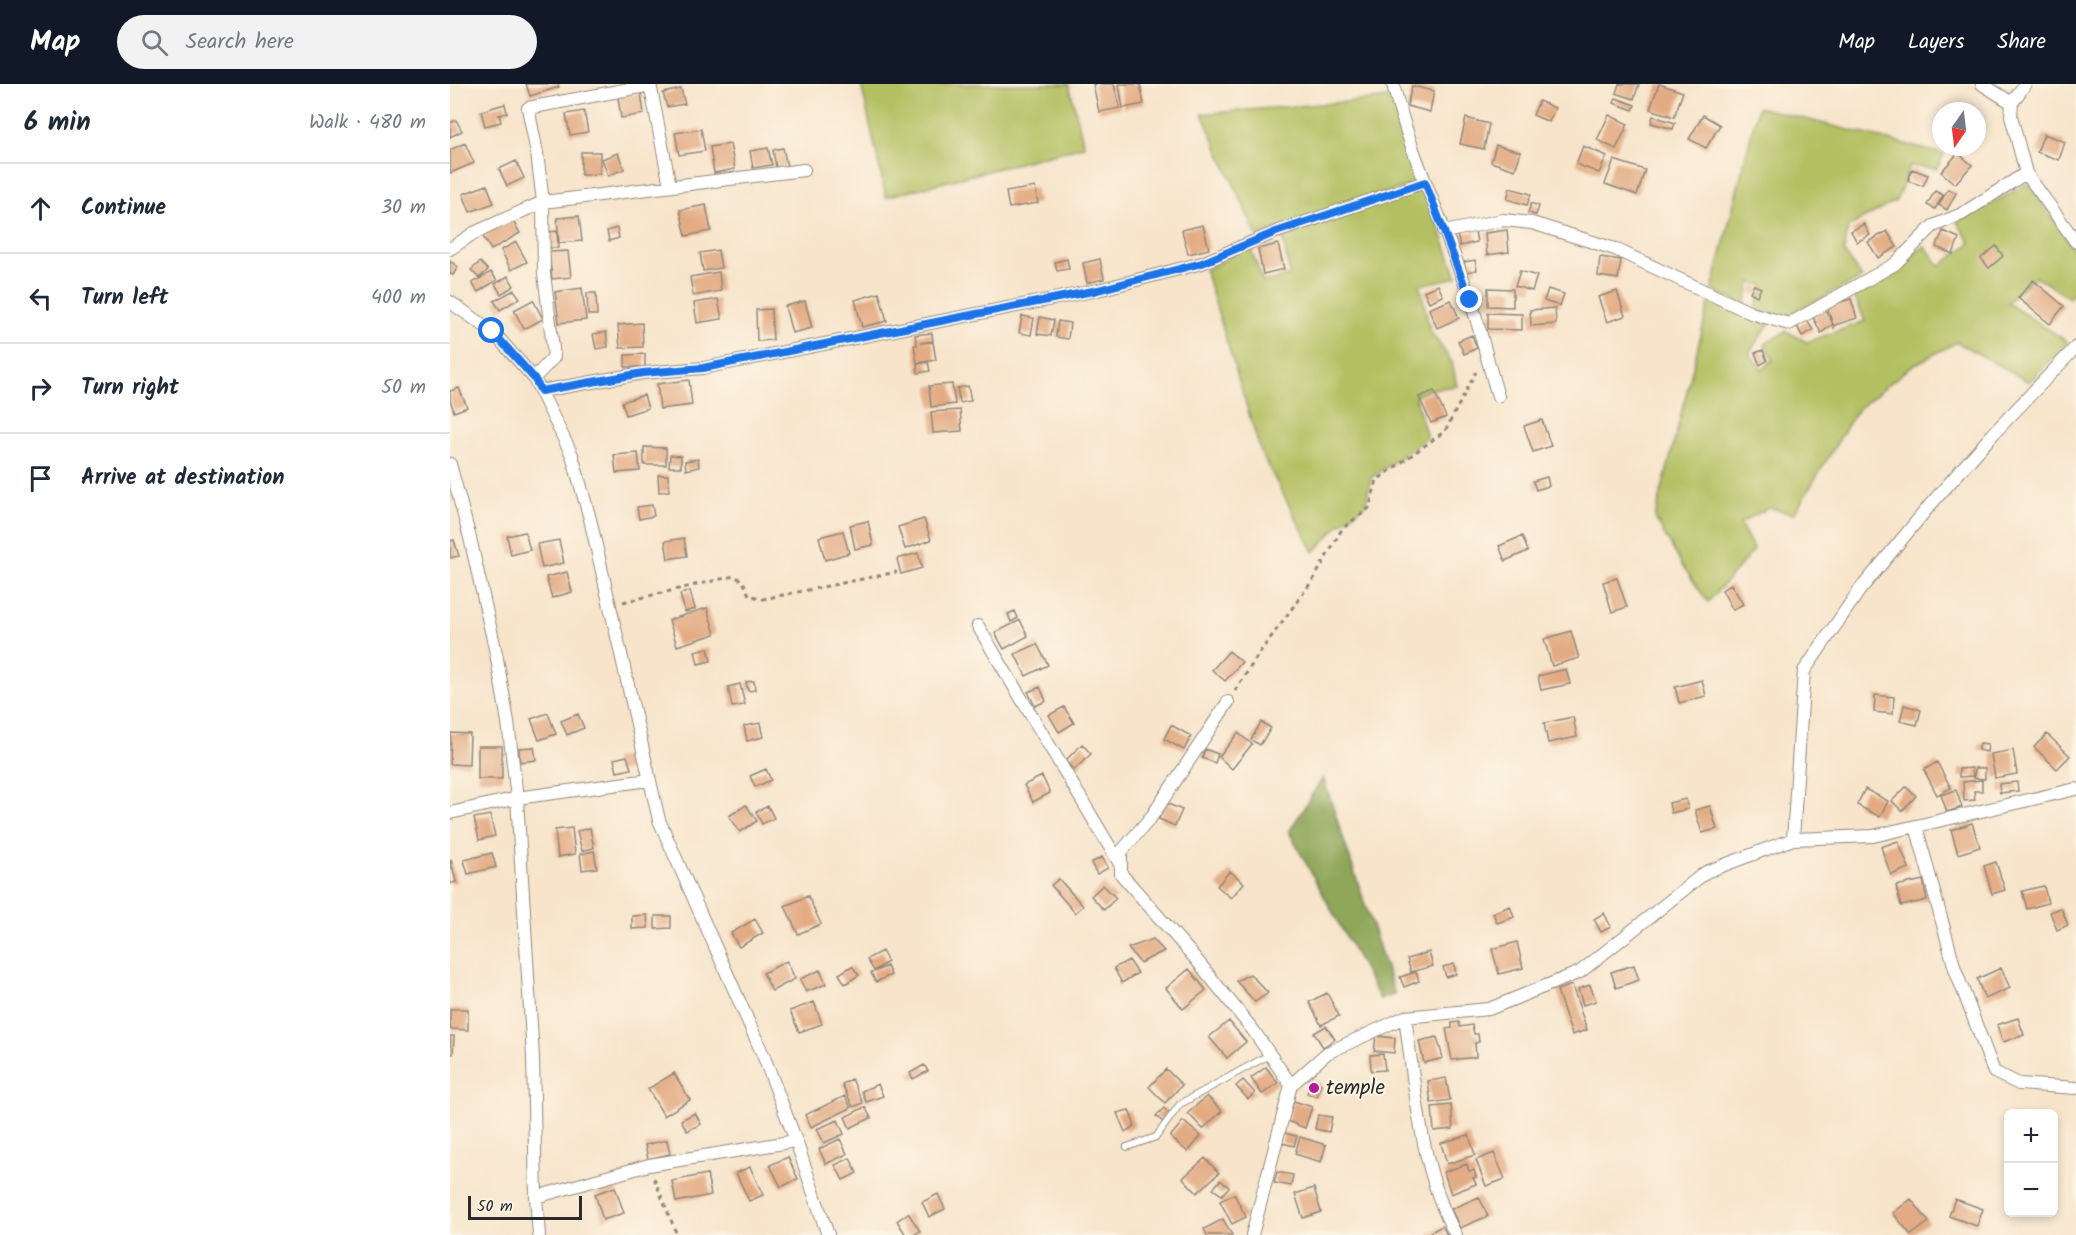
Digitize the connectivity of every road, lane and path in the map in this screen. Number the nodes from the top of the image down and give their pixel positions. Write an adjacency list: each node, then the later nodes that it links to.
1 (650, 84): 9 (street); 10 (street)
2 (1393, 84): 8 (street)
3 (1982, 84): 5 (street)
4 (2025, 84): 5 (street)
5 (2012, 103): 7 (street)
6 (804, 170): 9 (street)
7 (2026, 173): 11 (street); 12 (street)
8 (1425, 182): 11 (street); 18 (street)
9 (670, 186): 10 (street)
10 (543, 202): 13 (street); 17 (street)
11 (1444, 232): 16 (street)
12 (2076, 242)
13 (450, 249)
14 (450, 302): 17 (street)
15 (2076, 347): 30 (street)
16 (1485, 356): 19 (street); 24 (path)
17 (534, 378): 18 (street)
18 (541, 391): 22 (street)
19 (1498, 396)
20 (450, 464): 27 (street)
21 (897, 572): 22 (path)
22 (609, 605): 25 (street)
23 (978, 626): 31 (street)
24 (1228, 702): 31 (street)
25 (649, 780): 27 (street); 36 (street)
26 (2076, 789): 29 (street)
27 (517, 798): 28 (street); 39 (street)
28 (450, 813)
29 (1916, 826): 30 (street); 35 (street)
30 (1793, 839): 32 (street)
31 (1121, 866): 33 (street)
32 (1405, 1017): 34 (street); 44 (street)
33 (1270, 1054): 34 (street); 37 (lane)
34 (1291, 1085): 43 (street)
35 (2076, 1088)
36 (796, 1141): 38 (street); 42 (street)
37 (1127, 1147)
38 (649, 1165): 39 (street); 41 (path)
39 (536, 1197): 40 (street)
40 (539, 1235)
41 (677, 1235)
42 (828, 1235)
43 (1252, 1235)
44 (1456, 1235)

